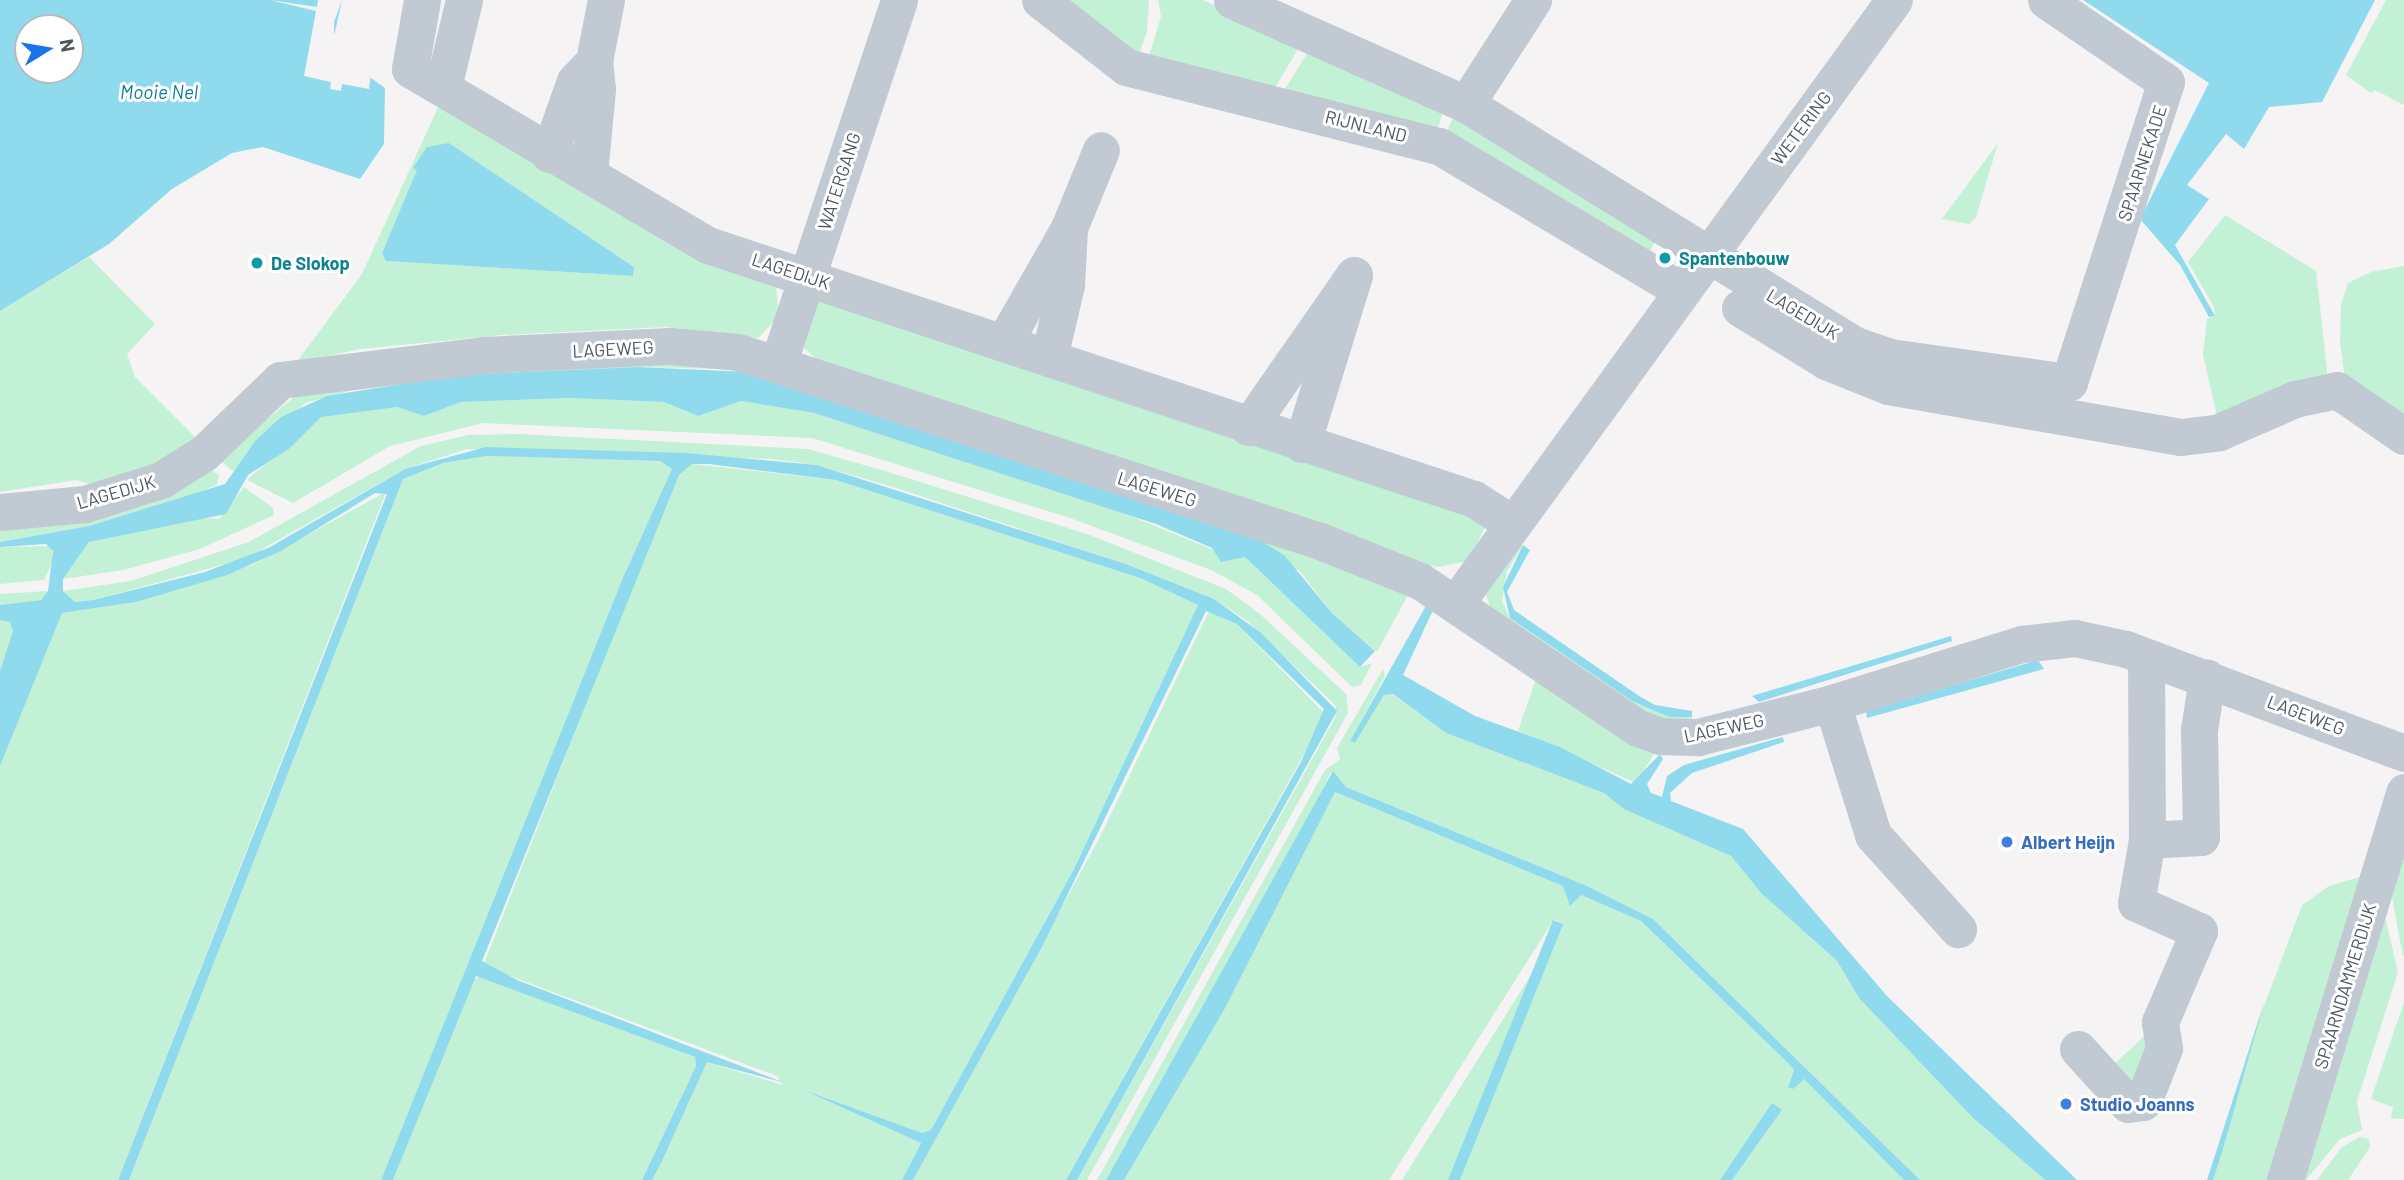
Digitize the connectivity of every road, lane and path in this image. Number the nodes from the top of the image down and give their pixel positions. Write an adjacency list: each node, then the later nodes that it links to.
1 (422, 0): 11 (street, LAGEDIJK)
2 (464, 0): 11 (street)
3 (606, 0): 10 (street)
4 (899, 0): 18 (street, WATERGANG)
5 (1040, 0): 19 (street, RIJNLAND)
6 (1231, 0): 12 (street)
7 (1533, 0): 12 (street)
8 (1894, 0): 17 (street, WETERING)
9 (2046, 0): 25 (street, SPAARNEKADE)
10 (594, 61): 14 (street); 15 (street)
11 (443, 87): 14 (street, LAGEDIJK)
12 (1466, 104): 17 (street)
13 (1101, 150): 16 (street)
14 (549, 154): 15 (street, LAGEDIJK)
15 (589, 174): 18 (street, LAGEDIJK)
16 (1069, 228): 21 (street); 22 (street)
17 (1706, 255): 19 (street); 25 (street, LAGEDIJK)
18 (807, 276): 21 (street, LAGEDIJK); 23 (street, WATERGANG)
19 (1681, 290): 30 (street)
20 (1740, 308): 27 (street, LAGEDIJK)
21 (1004, 342): 22 (street, LAGEDIJK)
22 (1049, 357): 26 (street, LAGEDIJK)
23 (779, 361): 24 (street, LAGEWEG); 31 (street, LAGEWEG)
24 (280, 380): 29 (street, LAGEDIJK)
25 (2069, 382)
26 (1248, 427): 28 (street, LAGEDIJK); 28 (street)
27 (2404, 436)
28 (1302, 444): 30 (street, LAGEDIJK)
29 (0, 512)
30 (1510, 522): 31 (street)
31 (1456, 603): 34 (street, LAGEWEG)
32 (2146, 657): 33 (street, LAGEWEG); 34 (street, LAGEWEG); 37 (street)
33 (2207, 678): 35 (street, LAGEWEG); 37 (street)
34 (1832, 703): 38 (street)
35 (2404, 753)
36 (2404, 792): 40 (street, SPAARNDAMMERDIJK)
37 (2147, 840): 39 (street)
38 (1958, 929)
39 (2078, 1049)
40 (2285, 1180)

